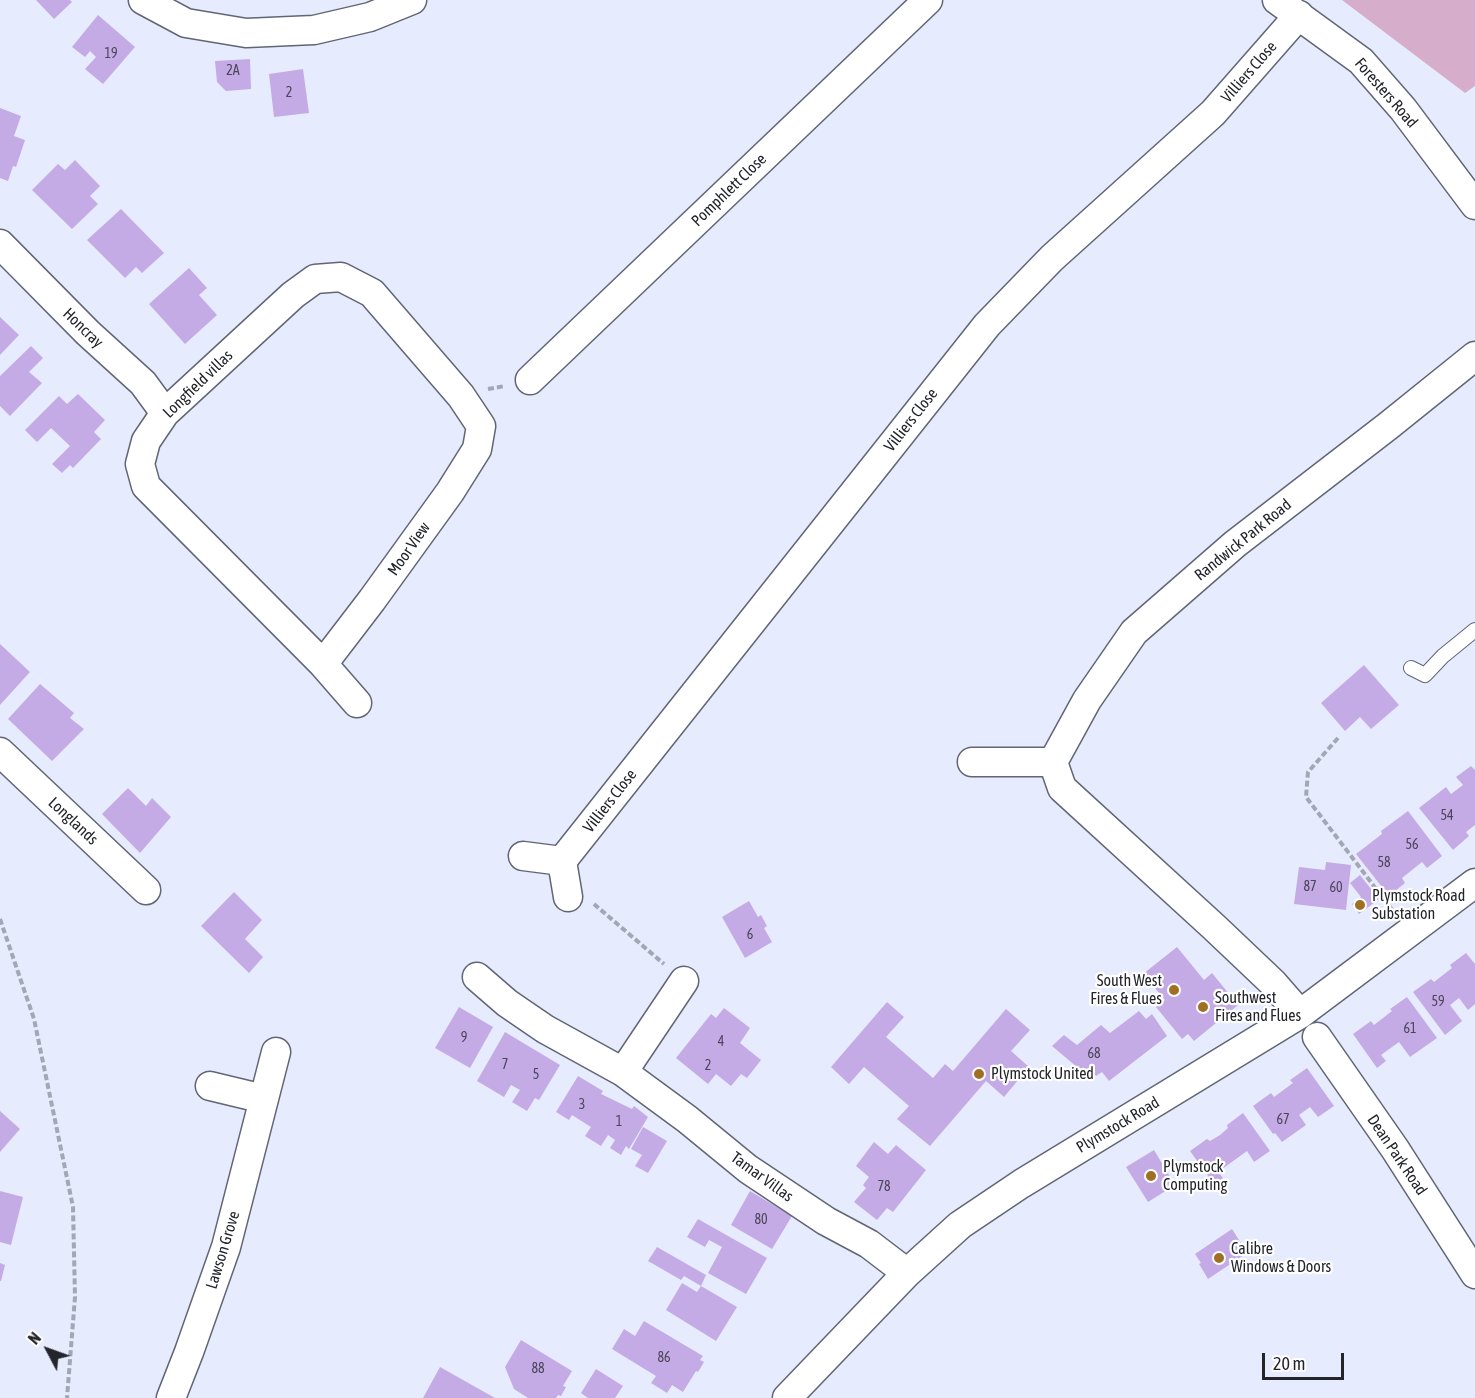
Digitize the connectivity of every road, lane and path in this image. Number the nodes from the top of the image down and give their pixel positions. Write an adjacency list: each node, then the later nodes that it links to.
1 (143, 0): 2 (street)
2 (412, 0)
3 (928, 0): 8 (street, Pomphlett Close)
4 (1288, 7): 5 (street, Foresters Road); 21 (street, Villiers Close)
5 (1475, 205)
6 (0, 244): 10 (street, Honcray)
7 (1475, 356): 19 (street, Randwick Park Road)
8 (530, 380): 9 (path)
9 (461, 396): 10 (street, Longfield villas); 11 (street, Longfield villas)
10 (165, 412): 13 (street, Longfield villas)
11 (481, 426): 13 (street, Moor View)
12 (1475, 630): 14 (lane)
13 (323, 664): 15 (street, Longfield villas)
14 (1411, 668)
15 (357, 703)
16 (1338, 738): 25 (path)
17 (0, 752): 23 (street, Longlands)
18 (972, 762): 19 (street)
19 (1053, 762): 28 (street)
20 (523, 856): 21 (street)
21 (565, 882): 27 (path)
22 (1475, 883): 25 (street, Plymstock Road)
23 (146, 890)
24 (0, 919): 36 (path)
25 (1410, 933): 28 (street, Plymstock Road)
26 (477, 977): 31 (street, Tamar Villas)
27 (684, 981): 31 (street)
28 (1300, 1014): 34 (street, Plymstock Road)
29 (1317, 1037): 35 (street, Dean Park Road)
30 (276, 1052): 33 (street, Lawson Grove)
31 (623, 1072): 34 (street, Tamar Villas)
32 (210, 1086): 33 (street)
33 (264, 1099): 37 (street, Lawson Grove)
34 (907, 1274): 38 (street, Plymstock Road)
35 (1475, 1274)
36 (67, 1398)
37 (171, 1398)
38 (787, 1398)

